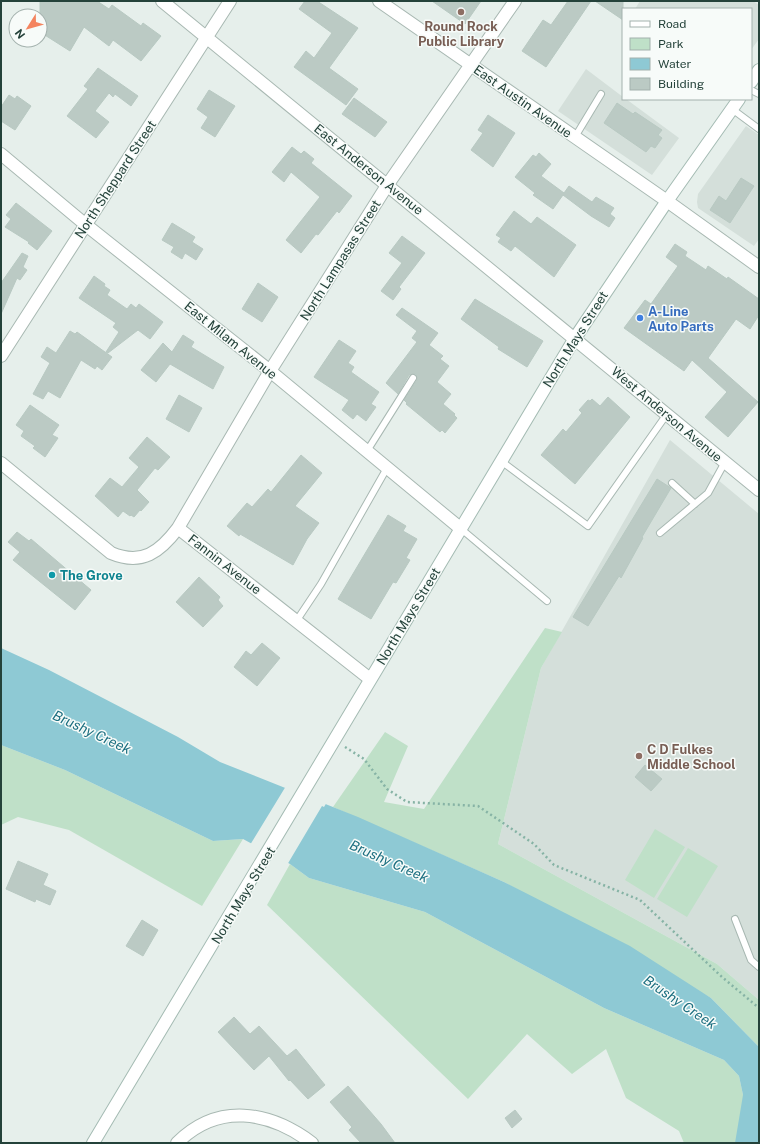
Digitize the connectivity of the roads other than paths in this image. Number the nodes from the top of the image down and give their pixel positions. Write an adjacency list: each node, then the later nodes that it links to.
1 (162, 1): 5 (street, East Anderson Avenue)
2 (230, 1): 5 (street, North Sheppard Street)
3 (379, 1): 6 (street, East Austin Avenue)
4 (512, 2): 6 (street, North Lampasas Street)
5 (206, 36): 15 (street, East Anderson Avenue); 17 (street, North Sheppard Street)
6 (470, 65): 13 (street, East Austin Avenue); 15 (street, North Lampasas Street)
7 (759, 70): 8 (street)
8 (752, 80)
9 (601, 94): 13 (lane)
10 (738, 100): 11 (street, North Mays Street)
11 (732, 109): 12 (lane); 16 (street, North Mays Street)
12 (759, 129)
13 (574, 137): 16 (street, East Austin Avenue)
14 (1, 154): 17 (street, East Milam Avenue)
15 (388, 184): 19 (street, East Anderson Avenue); 21 (street, North Lampasas Street)
16 (667, 201): 18 (street, East Austin Avenue); 19 (street, North Mays Street)
17 (86, 225): 20 (street, North Sheppard Street); 21 (street, East Milam Avenue)
18 (759, 267)
19 (575, 338): 23 (street, West Anderson Avenue); 25 (street, North Mays Street)
20 (1, 356)
21 (270, 371): 24 (street, East Milam Avenue); 32 (street, North Lampasas Street)
22 (413, 378): 24 (lane)
23 (667, 414): 25 (lane); 26 (street, West Anderson Avenue)
24 (367, 451): 28 (street, East Milam Avenue)
25 (500, 461): 33 (street, North Mays Street)
26 (725, 462): 30 (street, West Anderson Avenue); 31 (lane)
27 (1, 463): 32 (street, Fannin Avenue)
28 (387, 468): 33 (street, East Milam Avenue); 36 (lane)
29 (672, 483): 31 (lane)
30 (757, 485)
31 (695, 504): 34 (lane)
32 (178, 528): 36 (street, Fannin Avenue)
33 (460, 528): 35 (lane); 37 (street, North Mays Street)
34 (660, 534)
35 (547, 601)
36 (297, 620): 37 (street, Fannin Avenue)
37 (370, 679): 40 (street, North Mays Street)
38 (735, 919): 39 (lane)
39 (759, 967)
40 (93, 1143)
41 (177, 1143): 42 (street)
42 (312, 1143)

